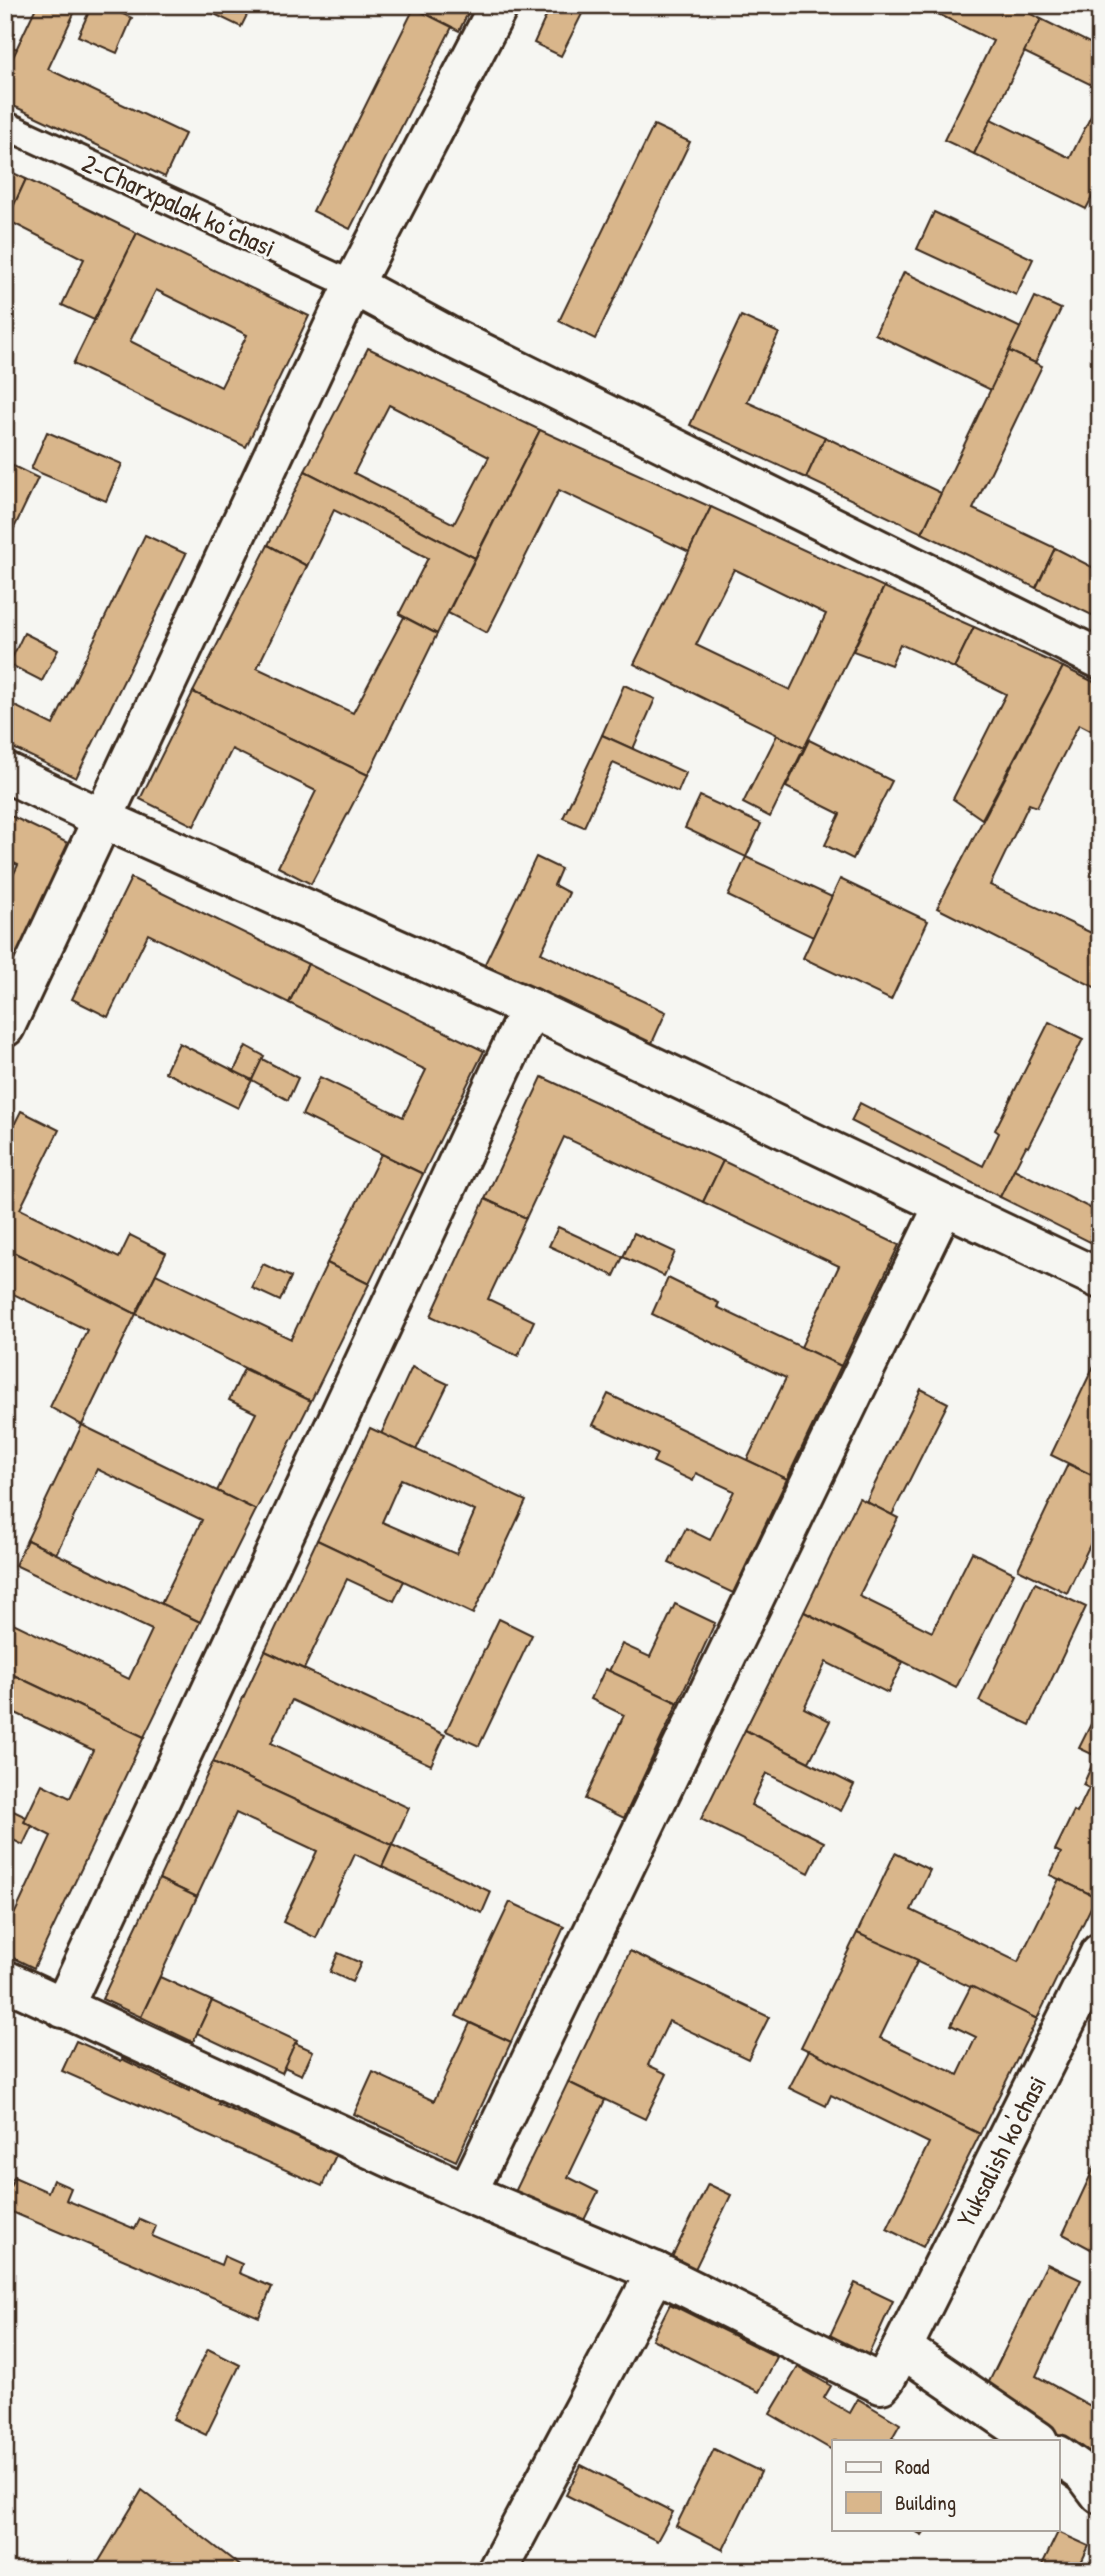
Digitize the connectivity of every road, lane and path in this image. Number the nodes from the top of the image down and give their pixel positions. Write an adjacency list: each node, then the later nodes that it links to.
1 (499, 5): 3 (street)
2 (5, 125): 3 (lane, 2-Charxpalak koʻchasi)
3 (353, 285): 4 (street); 6 (street)
4 (1100, 659)
5 (5, 772): 6 (street)
6 (101, 818): 7 (street); 8 (street)
7 (530, 1008): 9 (street); 13 (street)
8 (5, 1027)
9 (944, 1205): 10 (street); 14 (street)
10 (1100, 1279)
11 (1100, 1953): 16 (street, Yuksalish ko'chasi)
12 (5, 1980): 13 (street)
13 (63, 2008): 14 (street)
14 (467, 2193): 15 (street)
15 (656, 2272): 16 (street, Yuksalish ko'chasi); 20 (street)
16 (902, 2348): 17 (street)
17 (1037, 2440)
18 (1060, 2456): 19 (street)
19 (1100, 2494)
20 (497, 2571)

